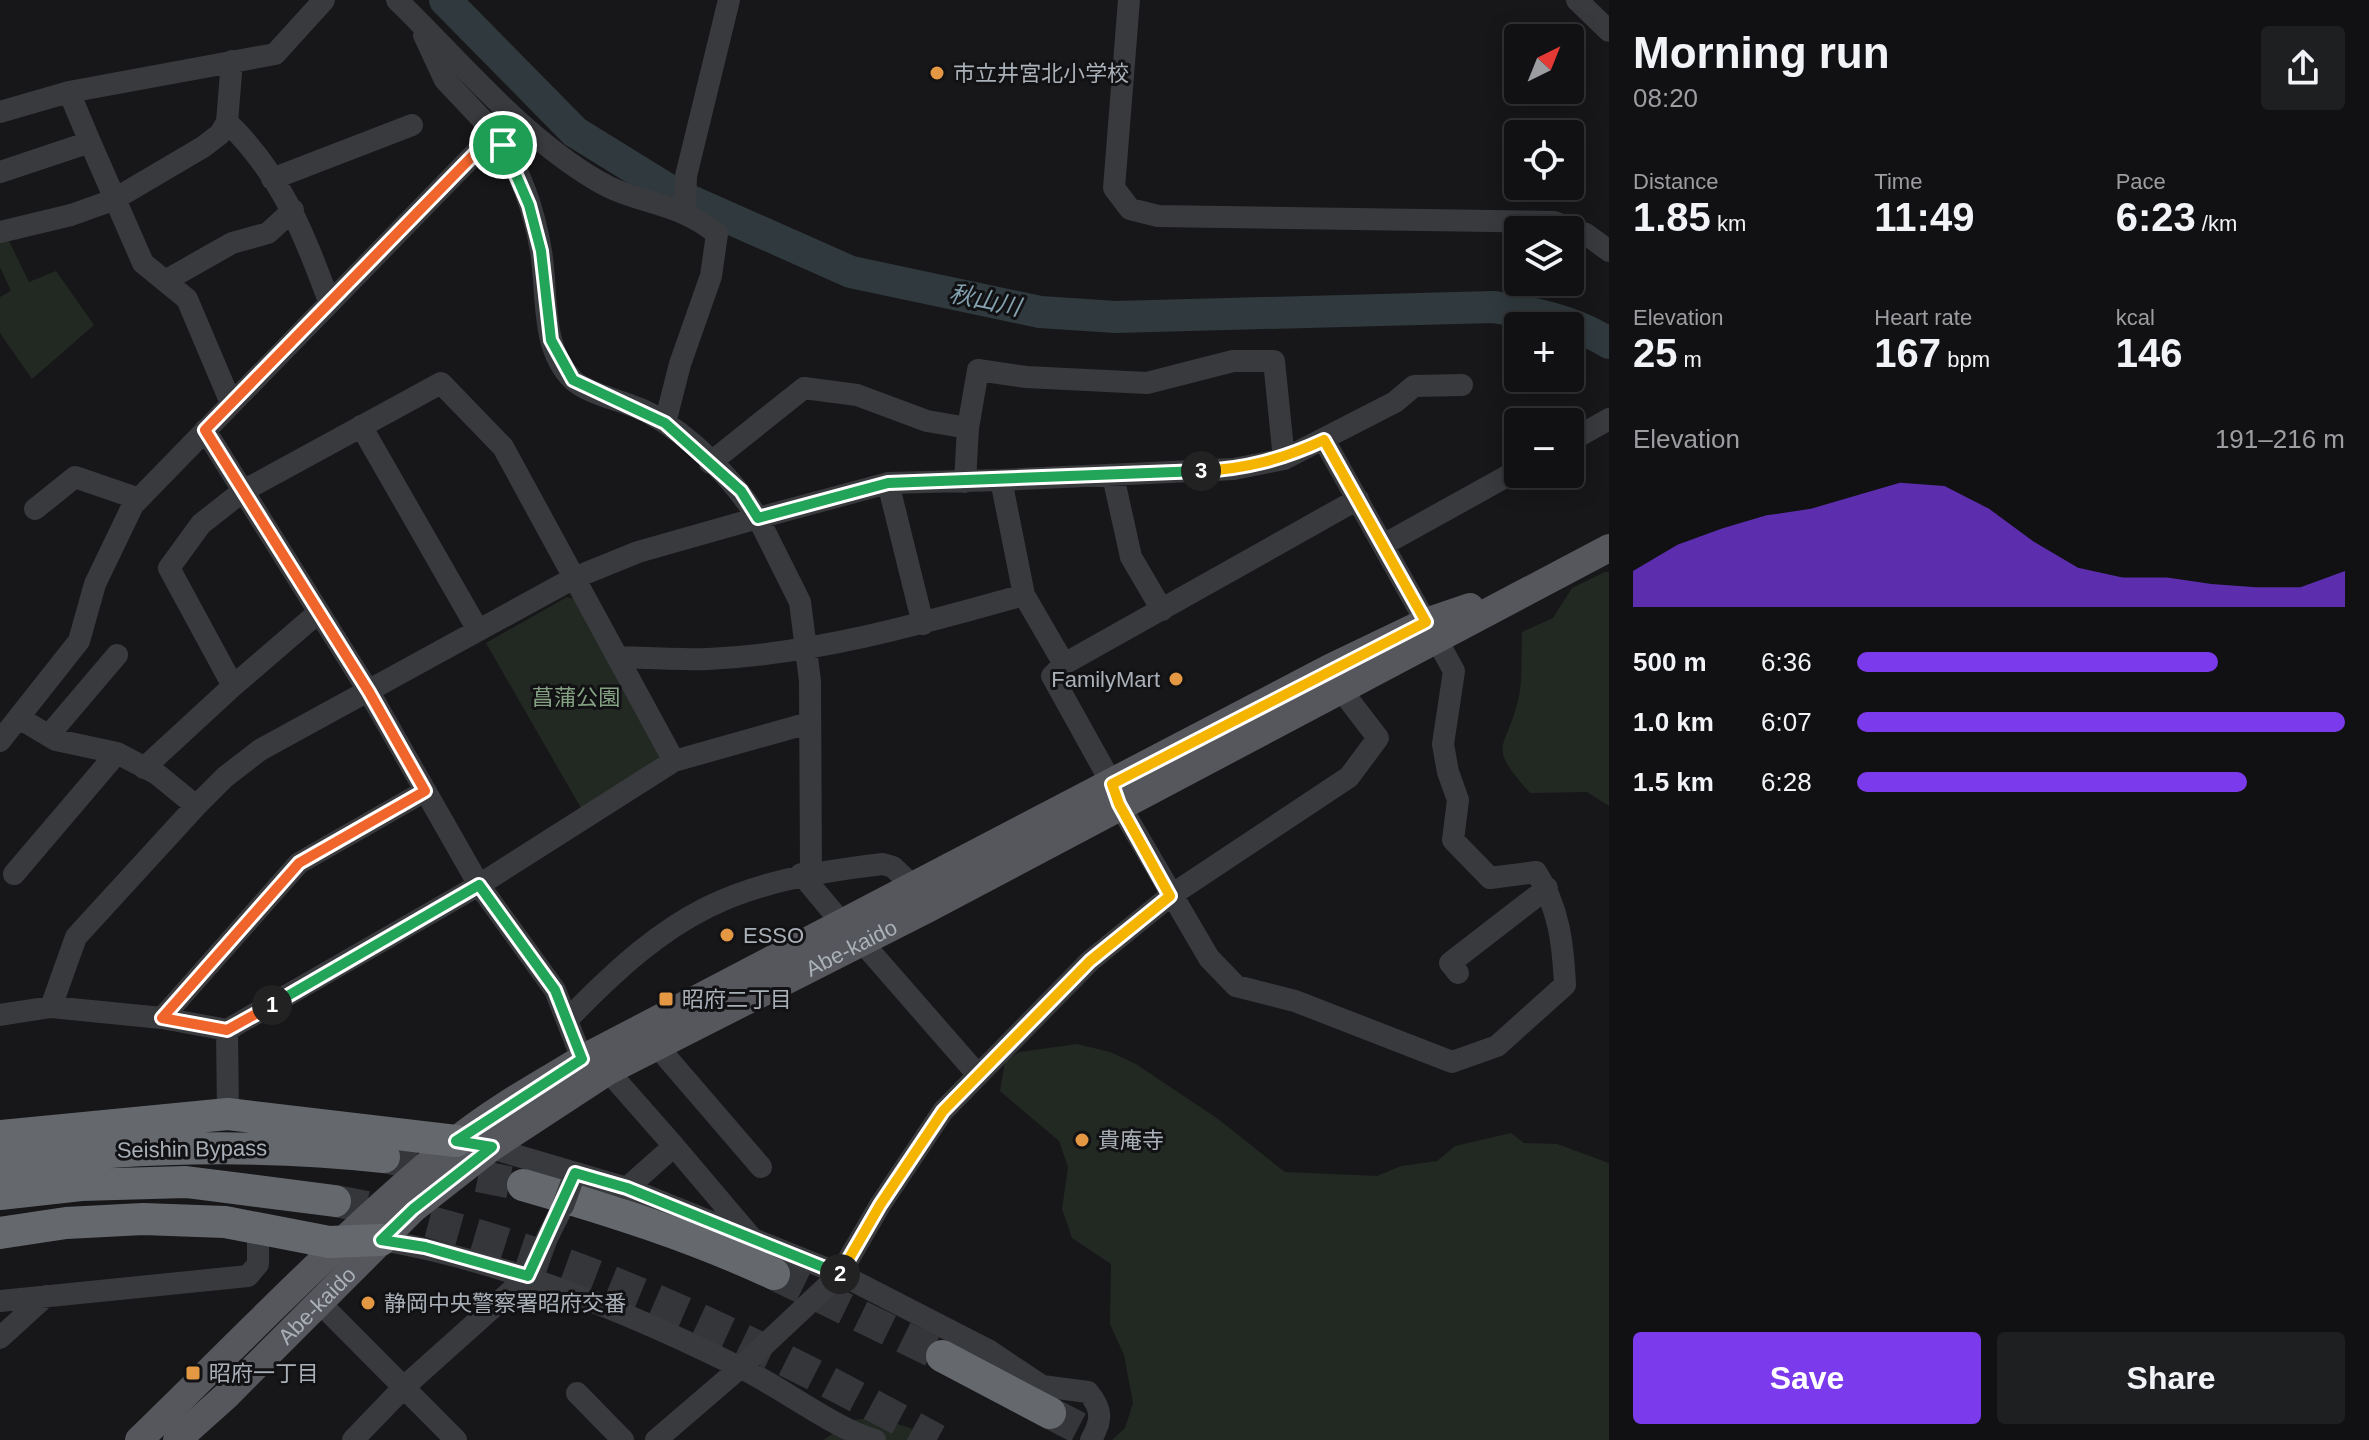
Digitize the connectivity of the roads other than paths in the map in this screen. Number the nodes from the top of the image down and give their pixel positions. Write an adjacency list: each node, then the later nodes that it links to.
1 (324, 0): 8 (street)
2 (397, 0): 6 (street)
3 (729, 0): 19 (street)
4 (1129, 0): 21 (street)
5 (1577, 0): 7 (street)
6 (417, 20): 13 (street); 19 (street)
7 (1609, 31)
8 (232, 61): 9 (street); 11 (street)
9 (69, 92): 10 (street); 14 (street)
10 (0, 112)
11 (227, 122): 16 (street); 17 (street)
12 (412, 125): 16 (street)
13 (495, 133): 23 (street); 27 (street)
14 (90, 142): 15 (street); 17 (street)
15 (0, 172)
16 (272, 179): 18 (street)
17 (113, 200): 20 (street); 22 (street)
18 (293, 210): 22 (street); 23 (street)
19 (685, 211): 27 (street)
20 (0, 232)
21 (1609, 251)
22 (165, 281): 25 (street)
23 (329, 301): 25 (street)
24 (1462, 385): 32 (street)
25 (231, 403): 30 (street)
26 (1609, 419): 31 (street)
27 (665, 423): 34 (street)
28 (361, 426): 40 (street); 47 (street); 52 (street)
29 (968, 428): 33 (street); 34 (street); 38 (street)
30 (205, 430): 40 (street); 41 (street)
31 (1584, 433)
32 (1324, 440): 33 (street); 42 (street)
33 (1284, 459): 35 (street)
34 (710, 463): 44 (street)
35 (1113, 476): 37 (street); 49 (street)
36 (1504, 478): 45 (street)
37 (1001, 480): 38 (street); 48 (street)
38 (965, 482): 39 (street)
39 (888, 483): 44 (street); 51 (street)
40 (243, 491): 50 (street); 58 (street)
41 (139, 499): 43 (street); 61 (street)
42 (1358, 499): 45 (street); 49 (street)
43 (35, 509)
44 (758, 518): 47 (street); 54 (street)
45 (1383, 545): 53 (street)
46 (1609, 548): 53 (main road, Abe-kaido)
47 (574, 578): 52 (street); 56 (street)
48 (1024, 595): 51 (street); 57 (street)
49 (1162, 610): 57 (street)
50 (319, 612): 58 (street); 60 (street)
51 (923, 624): 54 (street)
52 (478, 630): 60 (street)
53 (1432, 631): 59 (main road, Abe-kaido); 69 (main road, Abe-kaido); 75 (street)
54 (807, 648): 56 (street); 62 (street)
55 (117, 655): 63 (street)
56 (617, 657): 66 (street)
57 (1064, 664): 69 (street)
58 (233, 686): 67 (street)
59 (1342, 691): 69 (main road, Abe-kaido); 76 (street)
60 (369, 692): 68 (street); 70 (street)
61 (19, 718): 63 (street); 64 (street)
62 (809, 723): 66 (street); 71 (street)
63 (49, 735): 65 (street)
64 (0, 741)
65 (117, 753): 67 (street); 72 (street)
66 (674, 761): 73 (street)
67 (144, 768): 70 (street)
68 (425, 791): 73 (street); 81 (street)
69 (1116, 794): 74 (main road, Abe-kaido); 76 (street); 77 (main road, Abe-kaido)
70 (196, 806): 79 (street)
71 (806, 873): 74 (street); 77 (street); 82 (street)
72 (14, 874)
73 (479, 885): 82 (street); 83 (street)
74 (913, 886): 77 (main road, Abe-kaido)
75 (1547, 888): 76 (street); 78 (street)
76 (1170, 896): 87 (street)
77 (852, 932): 84 (main road, Abe-kaido); 85 (main road, Abe-kaido); 87 (street)
78 (1458, 973)
79 (51, 1007): 80 (street); 81 (street)
80 (0, 1015)
81 (162, 1018): 83 (street)
82 (567, 1020): 85 (street)
83 (227, 1030): 88 (street)
84 (656, 1045): 86 (main road, Abe-kaido); 95 (street)
85 (582, 1059): 90 (main road, Abe-kaido)
86 (608, 1071): 91 (street); 92 (main road, Abe-kaido)
87 (978, 1075): 109 (street)
88 (228, 1114): 89 (highway); 90 (highway)
89 (0, 1136)
90 (456, 1141): 92 (street); 107 (main road, Abe-kaido)
91 (674, 1146): 99 (street); 105 (street)
92 (492, 1147): 96 (street); 106 (main road, Abe-kaido)
93 (384, 1157): 94 (highway, Seishin Bypass)
94 (0, 1163)
95 (761, 1167)
96 (575, 1173): 99 (street); 110 (street, bridge)
97 (81, 1185): 100 (highway, Seishin Bypass); 101 (highway, Seishin Bypass); 102 (highway)
98 (523, 1185): 108 (highway)
99 (627, 1188): 105 (street)
100 (0, 1194)
101 (335, 1201)
102 (0, 1205)
103 (258, 1228): 104 (highway); 107 (highway); 111 (street)
104 (0, 1233)
105 (753, 1239): 109 (street)
106 (381, 1240): 107 (highway); 110 (street); 113 (main road, Abe-kaido)
107 (343, 1242): 120 (main road, Abe-kaido)
108 (774, 1274)
109 (840, 1274): 116 (street); 127 (street)
110 (528, 1276): 116 (street); 117 (street)
111 (46, 1296): 112 (street); 114 (street)
112 (0, 1301)
113 (318, 1301): 117 (street); 121 (main road, Abe-kaido)
114 (0, 1338)
115 (942, 1356): 119 (highway)
116 (741, 1367): 125 (street); 126 (street)
117 (404, 1387): 122 (street); 123 (street)
118 (577, 1393): 124 (street)
119 (1050, 1413)
120 (139, 1440)
121 (177, 1440)
122 (353, 1440)
123 (456, 1440)
124 (623, 1440)
125 (656, 1440)
126 (875, 1440)
127 (1091, 1440)

